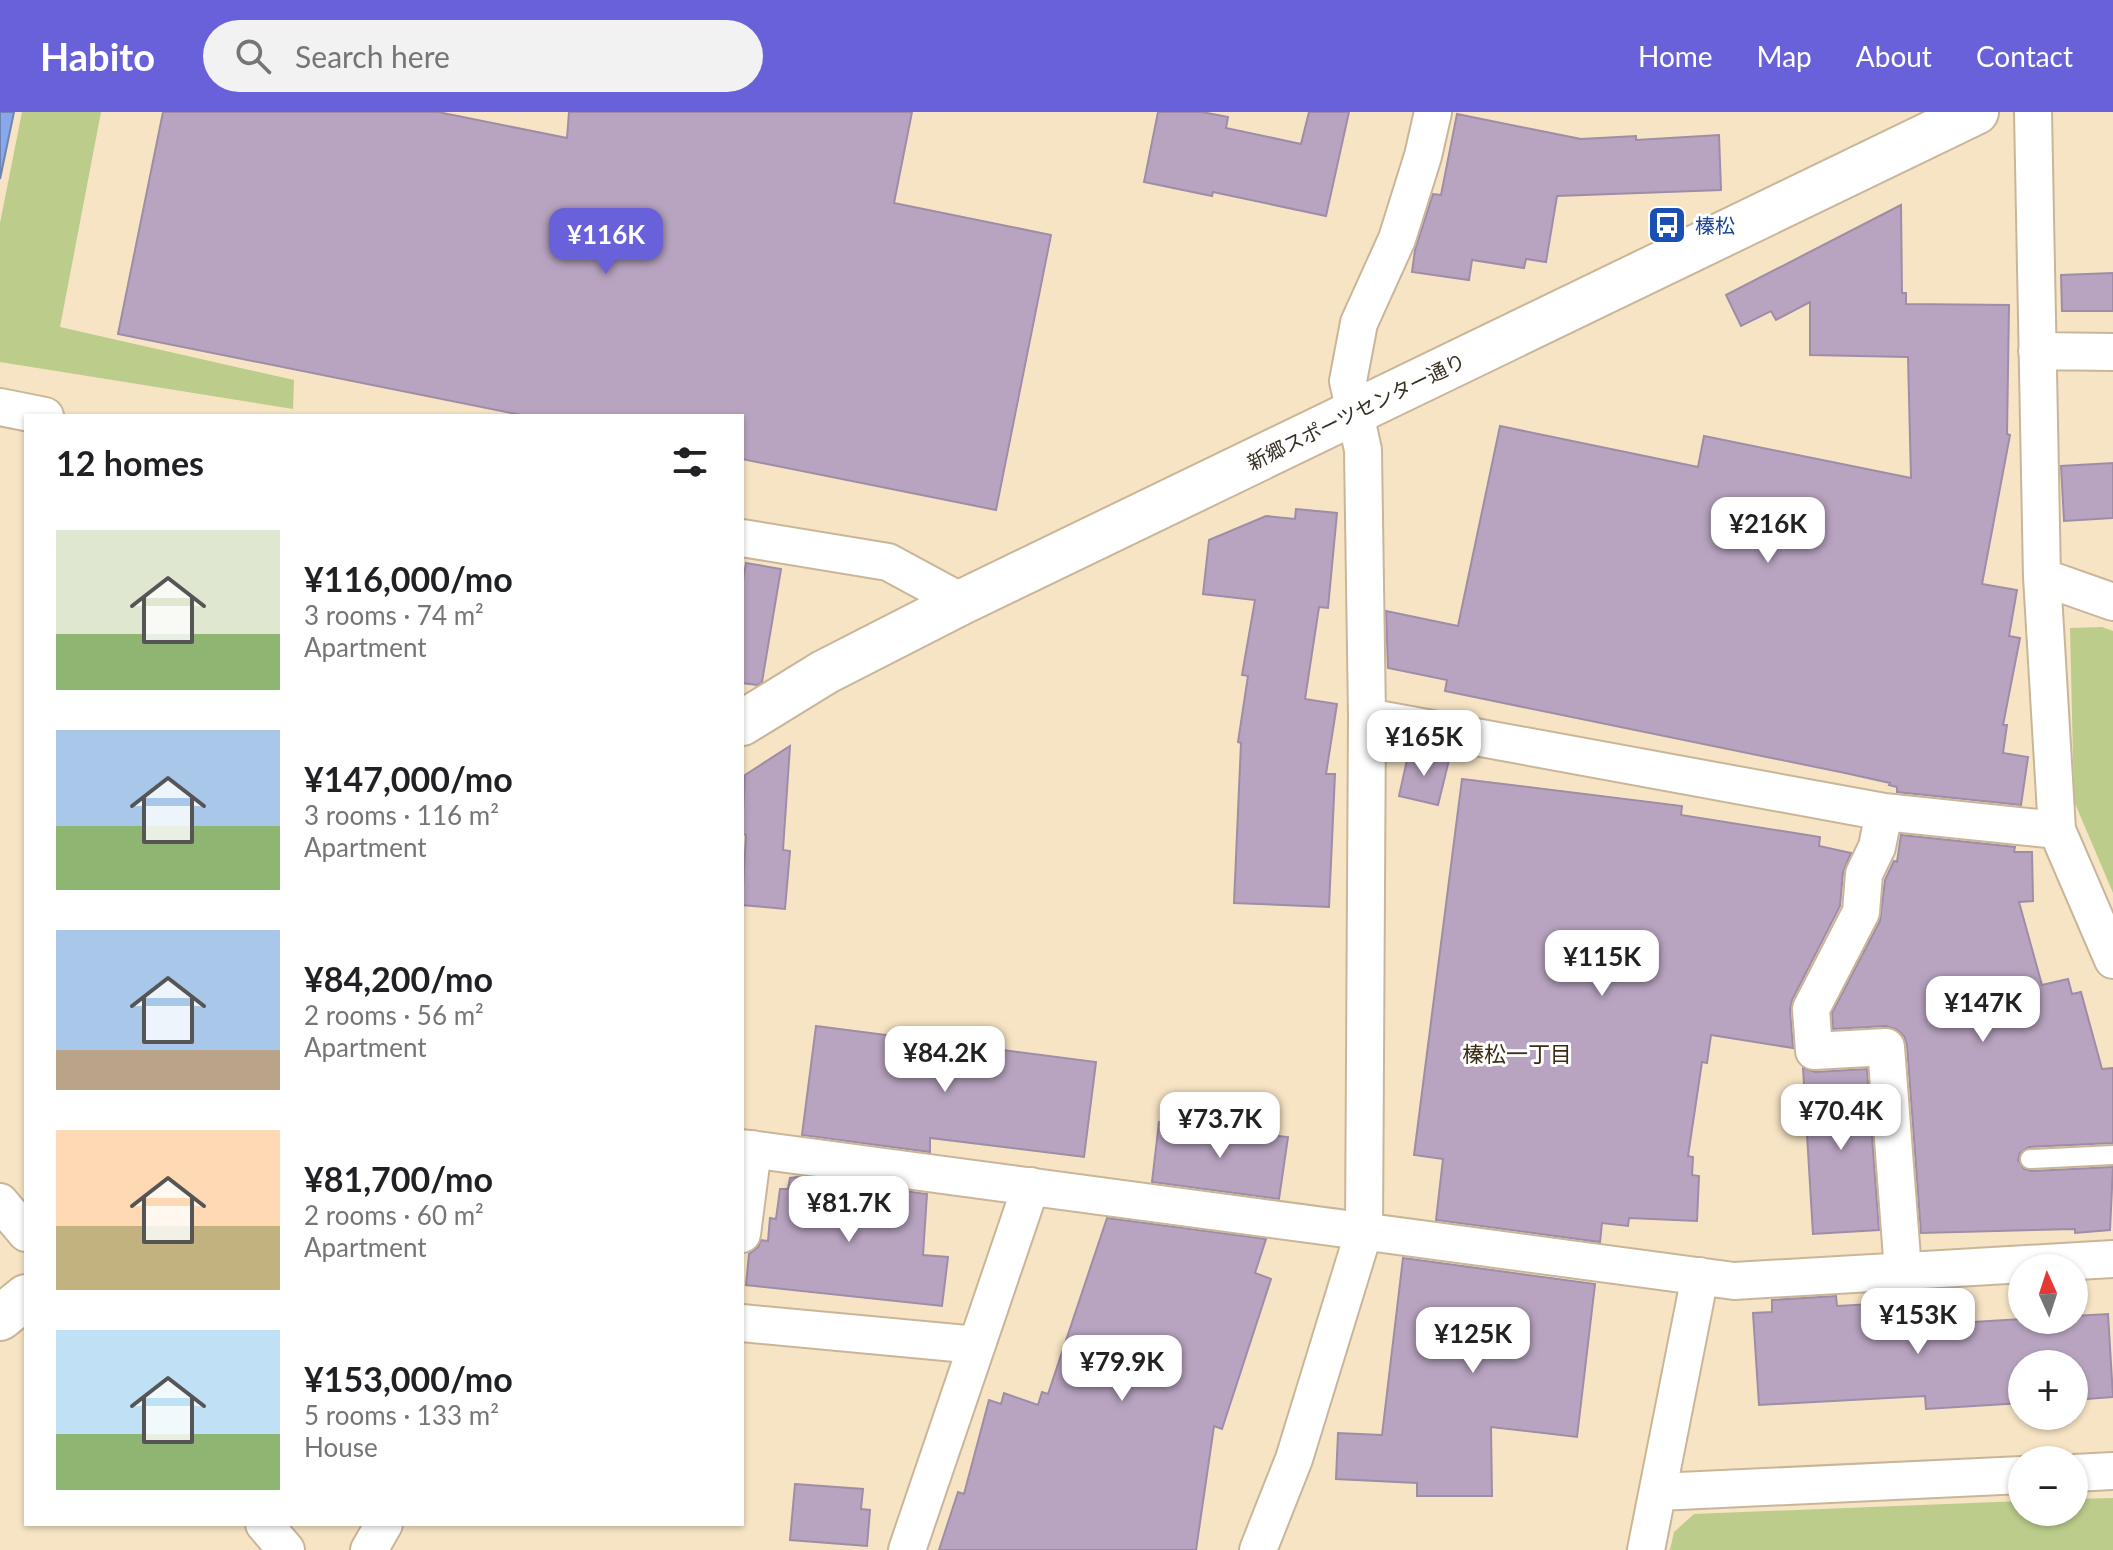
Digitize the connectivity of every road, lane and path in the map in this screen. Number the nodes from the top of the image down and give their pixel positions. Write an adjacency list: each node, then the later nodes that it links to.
1 (1433, 112): 7 (street)
2 (1976, 112): 7 (street, 新郷スポーツセンター通り)
3 (2033, 112): 4 (street)
4 (2037, 351): 5 (street); 10 (street)
5 (2113, 352)
6 (0, 407): 8 (street)
7 (1354, 412): 11 (street, 新郷スポーツセンター通り); 13 (street)
8 (35, 414)
9 (744, 538): 11 (street)
10 (2042, 577): 12 (street); 16 (street)
11 (962, 602): 14 (street, 新郷スポーツセンター通り)
12 (2113, 602)
13 (1367, 717): 15 (street); 25 (street)
14 (744, 722)
15 (1884, 812): 16 (street); 27 (street)
16 (2057, 830): 17 (street)
17 (2113, 960)
18 (747, 1148): 21 (street); 22 (street)
19 (2113, 1155): 20 (lane)
20 (2030, 1159)
21 (1031, 1186): 25 (street); 32 (street)
22 (744, 1200)
23 (0, 1202): 24 (street)
24 (24, 1231)
25 (1364, 1231): 28 (street); 42 (street)
26 (2113, 1259): 27 (street)
27 (1903, 1271): 28 (street)
28 (1700, 1276): 36 (street)
29 (24, 1299): 30 (street)
30 (0, 1318)
31 (744, 1323): 32 (street)
32 (977, 1345): 41 (street)
33 (2113, 1471): 34 (street)
34 (2088, 1472)
35 (2008, 1476): 36 (street)
36 (1658, 1492): 43 (street)
37 (266, 1526): 39 (street)
38 (383, 1526): 40 (street)
39 (286, 1550)
40 (369, 1550)
41 (907, 1550)
42 (1258, 1550)
43 (1646, 1550)

